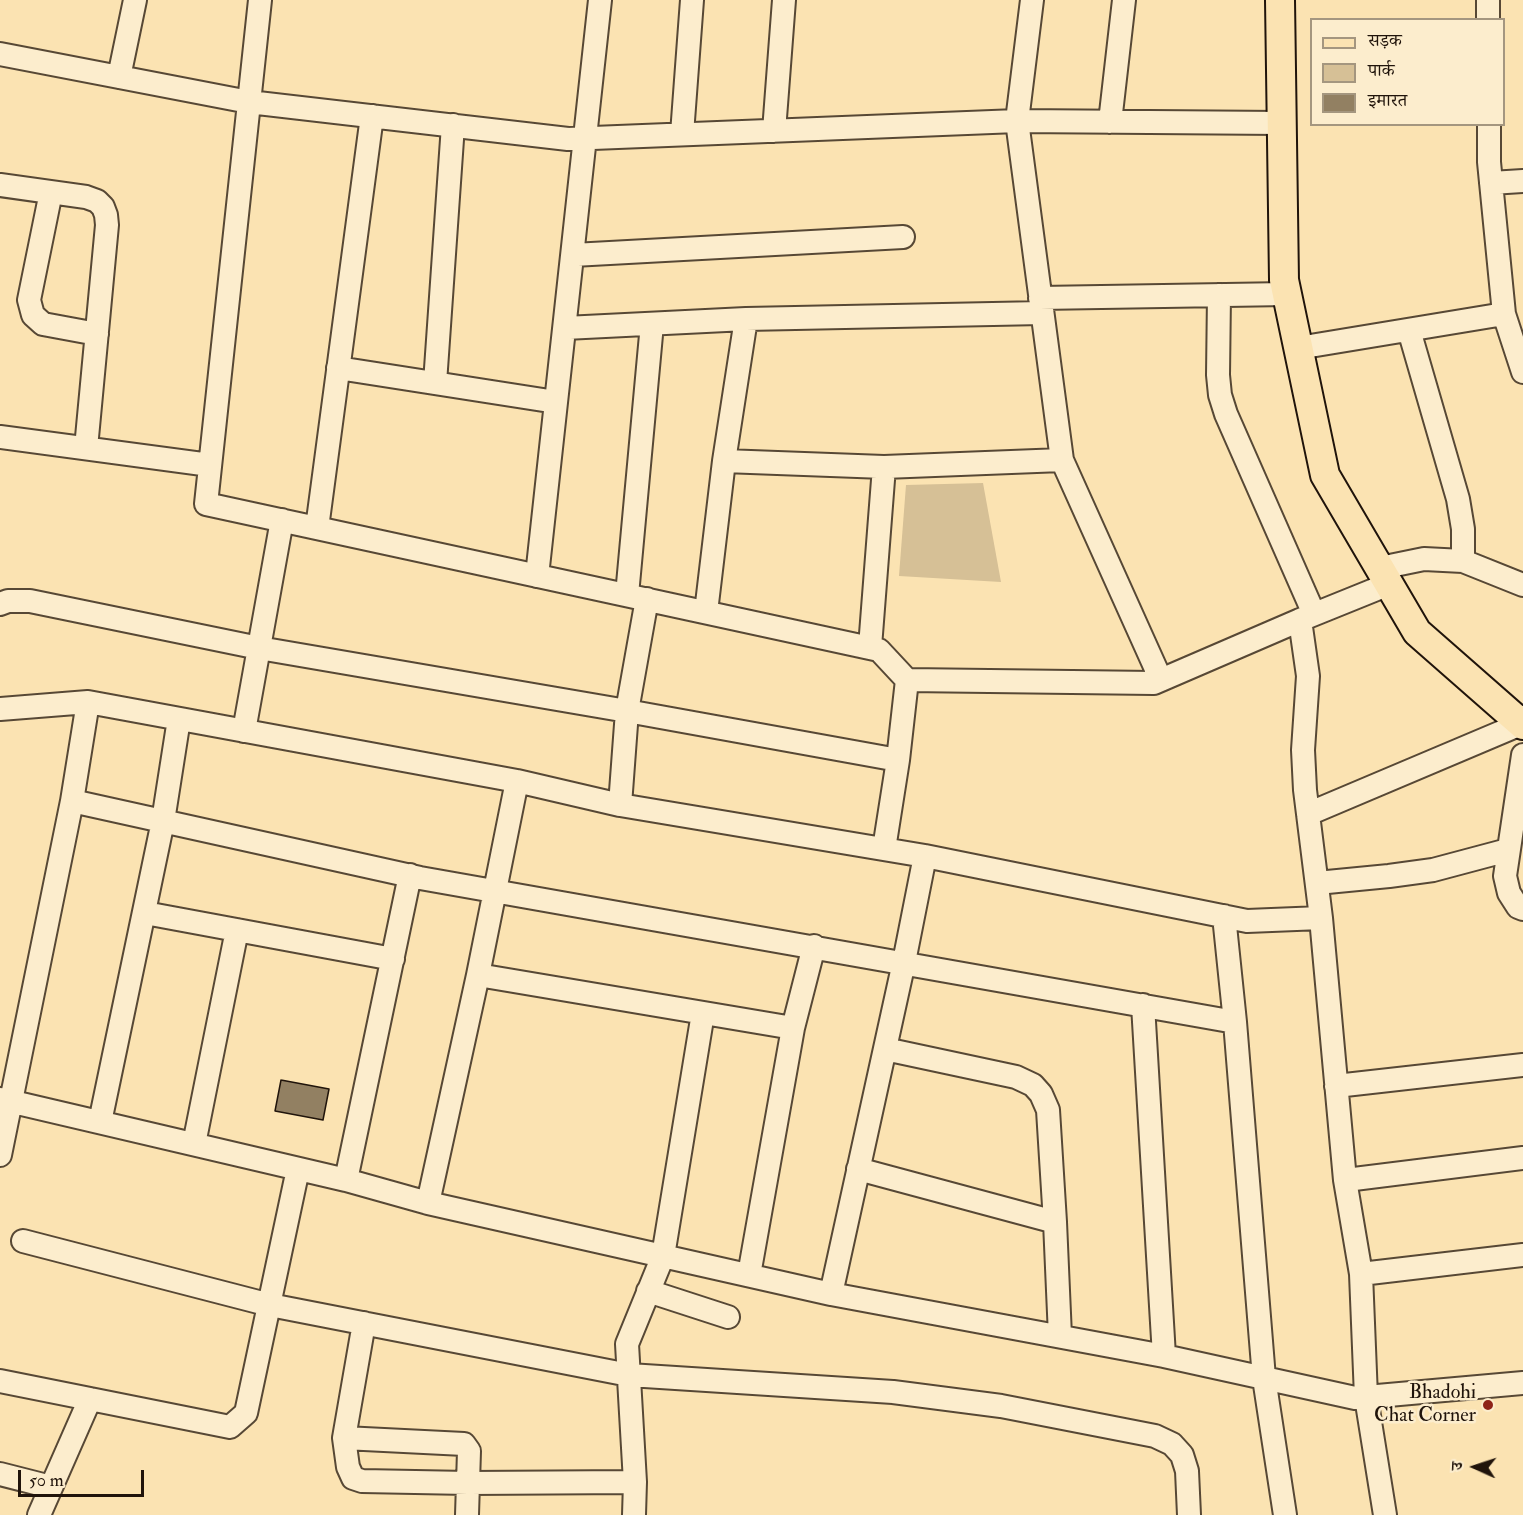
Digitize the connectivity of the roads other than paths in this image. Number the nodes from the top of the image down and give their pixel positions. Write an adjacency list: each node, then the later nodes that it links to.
1 (135, 0): 12 (street)
2 (260, 0): 13 (street)
3 (600, 0): 22 (street)
4 (692, 0): 21 (street)
5 (784, 0): 20 (street)
6 (1032, 0): 15 (street)
7 (1124, 0): 16 (street)
8 (1280, 0): 17 (main road)
9 (1488, 0): 10 (street)
10 (1488, 18)
11 (0, 54): 12 (street)
12 (119, 77): 13 (street)
13 (249, 102): 14 (street); 48 (street)
14 (372, 116): 18 (street); 40 (street)
15 (1017, 121): 16 (street); 20 (street); 31 (street)
16 (1110, 122): 17 (street)
17 (1282, 123): 29 (main road)
18 (453, 126): 22 (street); 42 (street)
19 (1489, 126): 24 (street)
20 (774, 131): 21 (street)
21 (682, 134): 22 (street)
22 (586, 138): 28 (street)
23 (1523, 181): 24 (street)
24 (1491, 183): 32 (street)
25 (0, 185): 26 (street)
26 (51, 192): 37 (street); 37 (street)
27 (903, 237): 28 (street)
28 (573, 255): 35 (street)
29 (1287, 294): 30 (street); 38 (main road)
30 (1219, 295): 31 (street); 59 (street)
31 (1041, 306): 33 (street); 46 (street)
32 (1504, 314): 36 (street); 39 (street)
33 (746, 319): 34 (street); 47 (street)
34 (652, 324): 35 (street); 56 (street)
35 (565, 328): 43 (street)
36 (1410, 330): 38 (street); 52 (street)
37 (97, 334): 45 (street)
38 (1298, 348): 54 (main road)
39 (1520, 350): 41 (street)
40 (338, 368): 42 (street); 51 (street)
41 (1523, 372)
42 (435, 383): 43 (street)
43 (556, 402): 53 (street)
44 (0, 437): 45 (street)
45 (86, 448): 48 (street)
46 (1062, 460): 49 (street); 63 (street)
47 (724, 461): 49 (street); 58 (street)
48 (210, 465): 50 (street)
49 (884, 467): 60 (street)
50 (282, 520): 51 (street); 61 (street)
51 (317, 528): 53 (street)
52 (1463, 561): 54 (street); 55 (street)
53 (537, 576): 56 (street)
54 (1384, 576): 59 (street); 68 (main road)
55 (1523, 585)
56 (637, 597): 58 (street); 66 (street)
57 (0, 604): 61 (street)
58 (706, 612): 60 (street)
59 (1307, 617): 63 (street); 75 (street)
60 (870, 647): 62 (street)
61 (259, 648): 66 (street); 69 (street)
62 (907, 680): 63 (street); 71 (street)
63 (1161, 680)
64 (88, 702): 65 (street); 67 (street); 73 (street)
65 (0, 709)
66 (627, 711): 71 (street); 74 (street)
67 (179, 719): 69 (street); 76 (street)
68 (1522, 722): 75 (street)
69 (244, 731): 72 (street)
70 (1523, 755): 78 (street)
71 (898, 760): 77 (street)
72 (517, 781): 74 (street); 82 (street)
73 (72, 801): 76 (street); 99 (street)
74 (620, 805): 77 (street)
75 (1308, 814): 81 (street)
76 (164, 821): 80 (street); 84 (street)
77 (884, 849): 79 (street)
78 (1508, 850): 81 (street); 83 (street)
79 (925, 856): 85 (street); 90 (street)
80 (410, 875): 82 (street); 89 (street)
81 (1317, 883): 86 (street)
82 (496, 891): 88 (street); 91 (street)
83 (1523, 909)
84 (145, 913): 87 (street); 100 (street)
85 (1224, 916): 86 (street); 94 (street)
86 (1321, 918): 98 (street)
87 (237, 930): 89 (street); 101 (street)
88 (814, 946): 90 (street); 95 (street)
89 (393, 959): 106 (street)
90 (904, 962): 92 (street); 96 (street)
91 (478, 975): 93 (street); 108 (street)
92 (1143, 1005): 94 (street); 121 (street)
93 (703, 1013): 95 (street); 112 (street)
94 (1235, 1022): 123 (street)
95 (794, 1028): 114 (street)
96 (885, 1049): 104 (street); 109 (street)
97 (1523, 1065): 98 (street)
98 (1336, 1086): 107 (street)
99 (6, 1100): 100 (street); 102 (street)
100 (100, 1122): 101 (street)
101 (194, 1144): 105 (street)
102 (0, 1155)
103 (1523, 1158): 107 (street)
104 (858, 1168): 109 (street); 116 (street)
105 (298, 1169): 106 (street); 117 (street)
106 (346, 1180): 108 (street)
107 (1346, 1180): 113 (street)
108 (428, 1203): 112 (street)
109 (1056, 1222): 120 (street)
110 (22, 1240): 117 (street)
111 (1523, 1255): 113 (street)
112 (663, 1256): 114 (street); 115 (street)
113 (1361, 1274): 126 (street)
114 (749, 1275): 116 (street)
115 (648, 1291): 118 (street); 122 (street)
116 (831, 1294): 120 (street)
117 (270, 1305): 119 (street); 127 (street)
118 (728, 1317)
119 (364, 1323): 122 (street); 128 (street)
120 (1060, 1336): 121 (street)
121 (1164, 1356): 123 (street)
122 (628, 1375): 130 (street); 136 (street)
123 (1264, 1378): 126 (street); 137 (street)
124 (0, 1382): 127 (street)
125 (1523, 1383): 126 (street)
126 (1366, 1397): 138 (street)
127 (90, 1399): 132 (street)
128 (344, 1438): 131 (street); 131 (street)
129 (0, 1474): 132 (street)
130 (635, 1482): 131 (street); 135 (street)
131 (468, 1483): 134 (street)
132 (51, 1487): 133 (street)
133 (39, 1515)
134 (467, 1515)
135 (634, 1515)
136 (1189, 1515)
137 (1285, 1515)
138 (1384, 1515)

